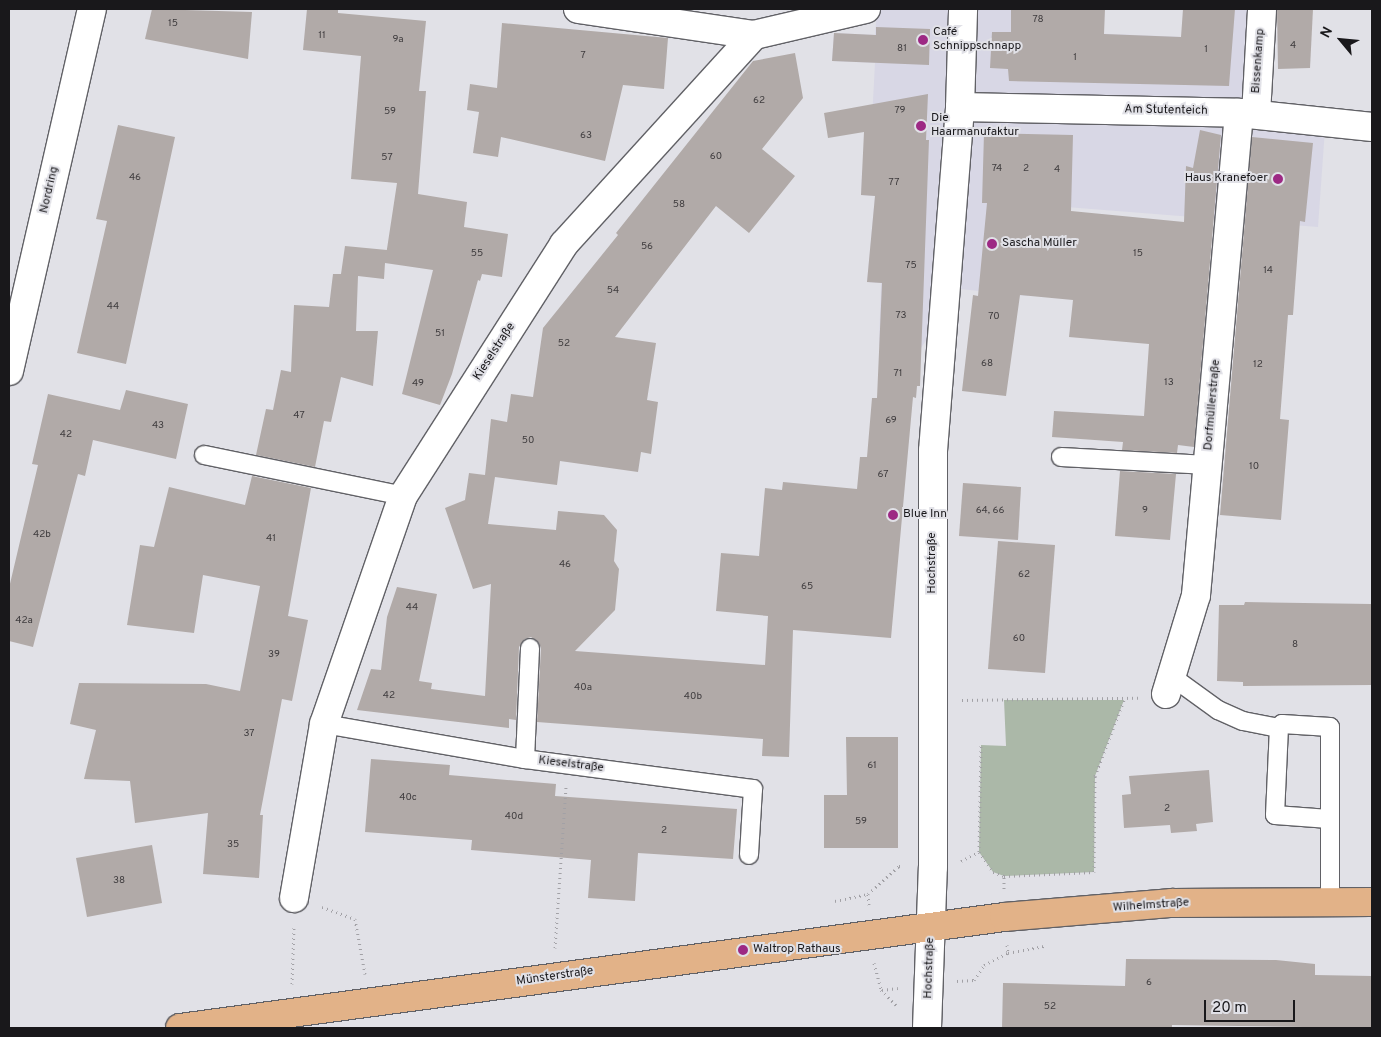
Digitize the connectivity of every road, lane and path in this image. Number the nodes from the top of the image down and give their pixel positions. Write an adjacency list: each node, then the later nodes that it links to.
1 (92, 9): 10 (street, Nordring)
2 (578, 9): 6 (street)
3 (866, 9): 6 (street)
4 (963, 9): 7 (street, Hochstraße)
5 (1262, 9): 8 (street, Bissenkamp)
6 (754, 34): 14 (street, Kieselstraße)
7 (960, 107): 8 (street, Am Stutenteich); 17 (street, Hochstraße)
8 (1247, 114): 9 (street, Am Stutenteich); 13 (street, Dorfmüllerstraße)
9 (1372, 127)
10 (9, 371)
11 (204, 455): 14 (lane)
12 (1061, 457): 13 (lane)
13 (1208, 465): 16 (street, Dorfmüllerstraße)
14 (403, 496): 18 (street, Kieselstraße)
15 (530, 648): 20 (lane)
16 (1168, 685): 19 (lane)
17 (933, 700): 25 (path); 30 (street, Hochstraße)
18 (324, 724): 20 (lane, Kieselstraße); 27 (street, Kieselstraße)
19 (1280, 728): 22 (lane); 22 (lane)
20 (525, 759): 21 (lane, Kieselstraße)
21 (567, 764): 24 (lane, Kieselstraße); 32 (path)
22 (1328, 819): 29 (lane)
23 (978, 852): 26 (path)
24 (749, 855)
25 (1094, 872)
26 (1004, 876)
27 (294, 898): 35 (path); 36 (path)
28 (1372, 902): 29 (main road, Wilhelmstraße)
29 (1330, 903): 30 (main road, Wilhelmstraße)
30 (931, 926): 32 (main road, Münsterstraße); 33 (street, Hochstraße)
31 (1045, 946): 33 (path)
32 (554, 977): 35 (main road, Münsterstraße)
33 (929, 984): 34 (path); 38 (street, Hochstraße)
34 (881, 990)
35 (370, 1002): 36 (main road, Münsterstraße)
36 (292, 1014): 37 (main road, Münsterstraße)
37 (180, 1028)
38 (927, 1028)

